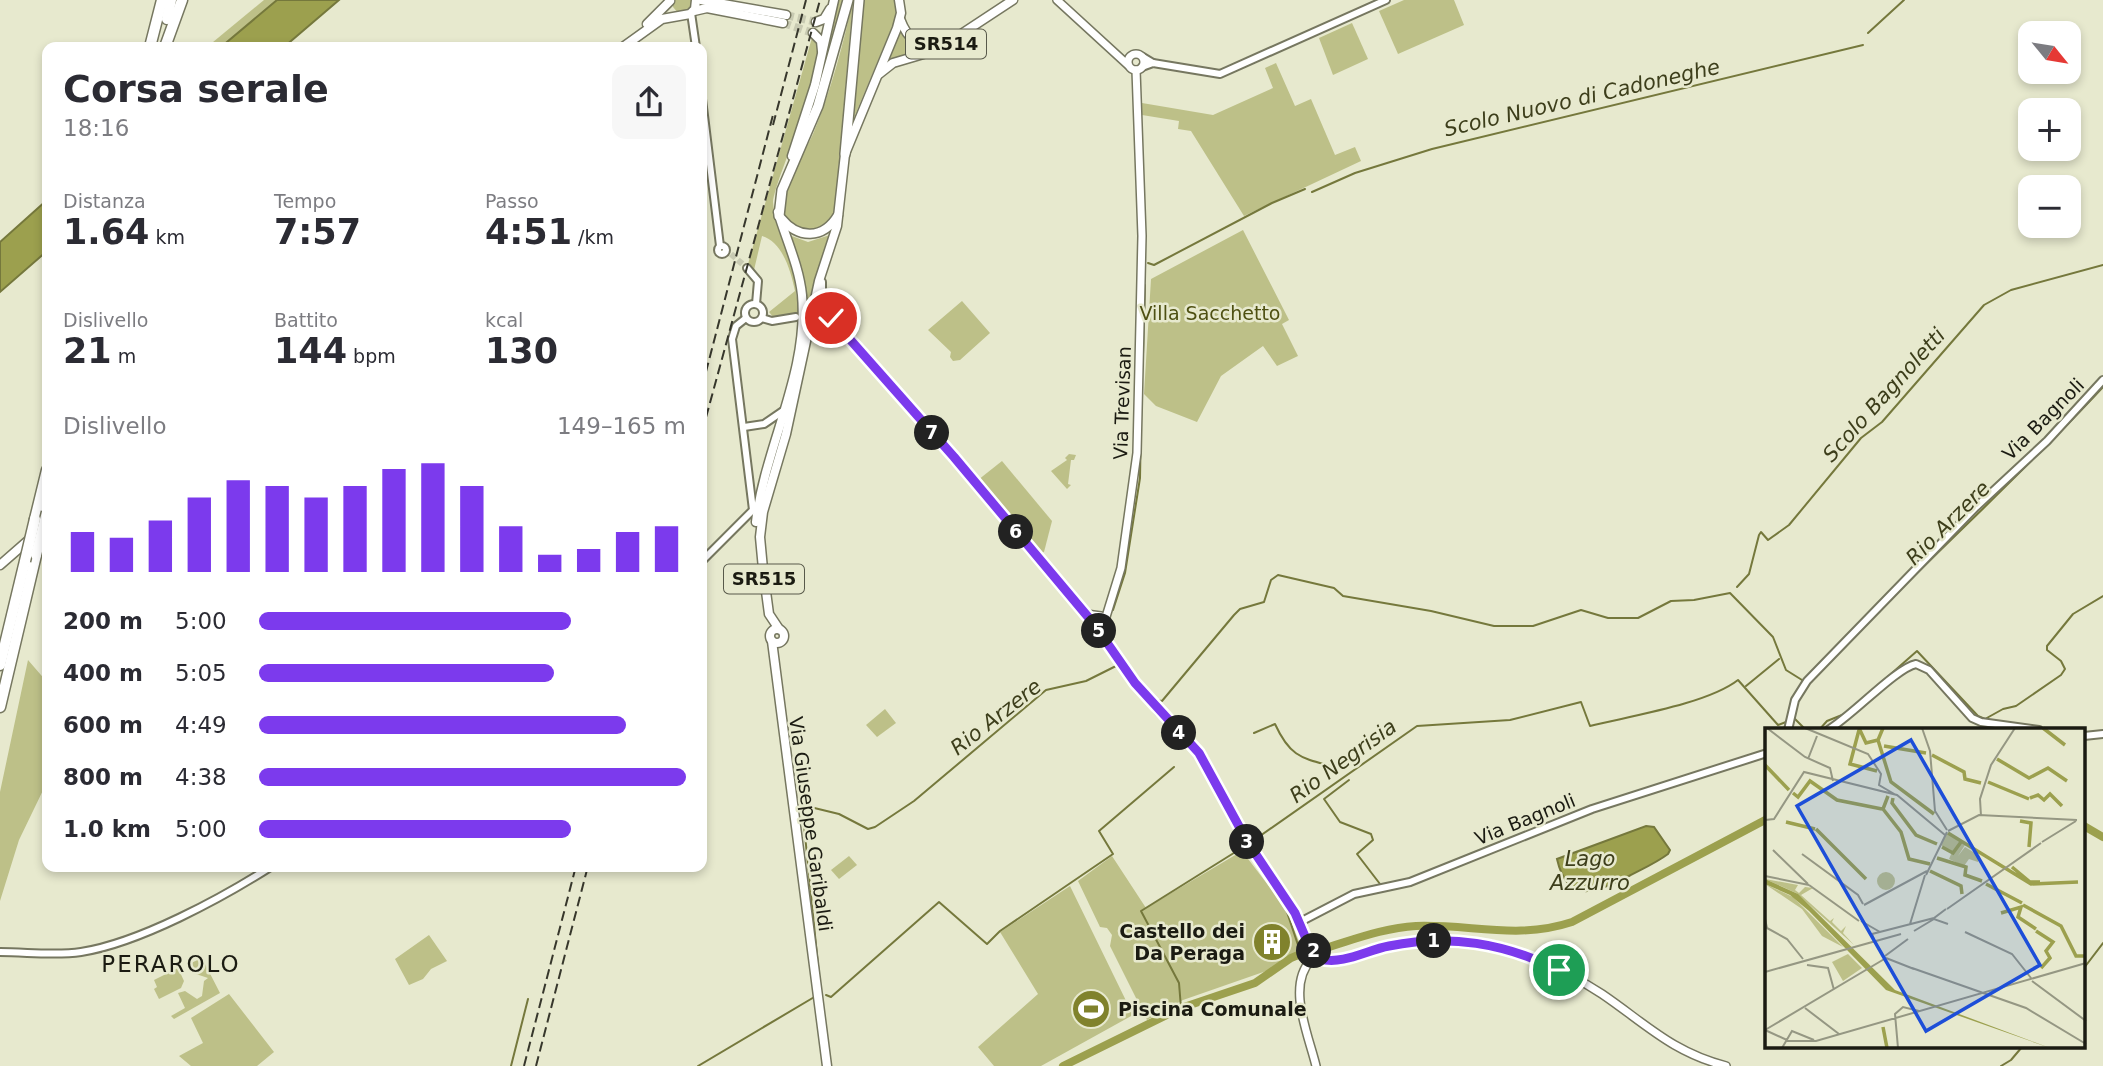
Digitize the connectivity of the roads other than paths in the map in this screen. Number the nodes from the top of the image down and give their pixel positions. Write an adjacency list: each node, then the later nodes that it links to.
1 (161, 0): 20 (highway)
2 (171, 0): 21 (highway)
3 (181, 0): 22 (highway)
4 (698, 0): 14 (main road); 14 (main road)
5 (834, 0): 17 (main road, SR515); 28 (main road, SR515)
6 (848, 0): 36 (highway)
7 (859, 0): 34 (highway)
8 (899, 0): 16 (main road, SR515)
9 (1006, 0): 16 (main road, SR514)
10 (1013, 0): 32 (main road, SR514)
11 (1057, 0): 26 (main road)
12 (1386, 0): 30 (street)
13 (670, 1): 15 (main road); 23 (main road)
14 (693, 12): 15 (main road); 19 (street)
15 (678, 15): 19 (street); 24 (main road)
16 (900, 18): 32 (main road, SR515)
17 (816, 22)
18 (813, 33): 28 (main road)
19 (694, 34): 25 (street)
20 (151, 42)
21 (164, 42)
22 (165, 42)
23 (621, 42)
24 (630, 42)
25 (695, 42)
26 (1119, 56): 27 (main road); 31 (main road)
27 (1130, 56): 29 (main road); 31 (main road)
28 (822, 57): 36 (main road, SR515)
29 (1143, 57): 30 (street); 31 (main road)
30 (1153, 63): 31 (street)
31 (1135, 68): 58 (main road, Via Trevisan)
32 (875, 79): 34 (main road, SR515)
33 (707, 130): 37 (street)
34 (845, 154): 35 (main road, SR515)
35 (840, 213): 36 (main road); 38 (main road, SR515)
36 (779, 216): 47 (main road, SR515)
37 (726, 250)
38 (825, 261): 45 (street); 52 (main road, SR515)
39 (747, 268): 40 (street)
40 (756, 304): 43 (street); 44 (street)
41 (817, 315): 45 (street)
42 (796, 317): 44 (street)
43 (746, 318): 44 (street); 49 (street)
44 (762, 318)
45 (853, 340): 57 (street)
46 (2103, 380): 63 (street, Via Bagnoli)
47 (786, 406): 48 (street); 50 (main road, SR515)
48 (761, 425): 49 (street); 50 (street)
49 (744, 427): 55 (street)
50 (776, 444): 52 (main road, SR515)
51 (42, 490): 61 (highway, bridge)
52 (758, 526): 71 (main road, Via Giuseppe Garibaldi / SR515)
53 (42, 529): 56 (main road)
54 (42, 532): 62 (highway, bridge)
55 (707, 556)
56 (0, 565)
57 (1086, 614): 58 (main road); 59 (street)
58 (1103, 617): 59 (main road); 60 (main road, Via Trevisan)
59 (1094, 624): 60 (main road)
60 (1118, 660): 68 (main road)
61 (0, 665)
62 (0, 707)
63 (1790, 723)
64 (1831, 728): 65 (street)
65 (2024, 728)
66 (1765, 754): 68 (street, Via Bagnoli)
67 (261, 872): 69 (street)
68 (1300, 922): 70 (main road)
69 (0, 952)
70 (1311, 956): 72 (main road); 73 (main road)
71 (827, 1066)
72 (1316, 1066)
73 (1726, 1066)

